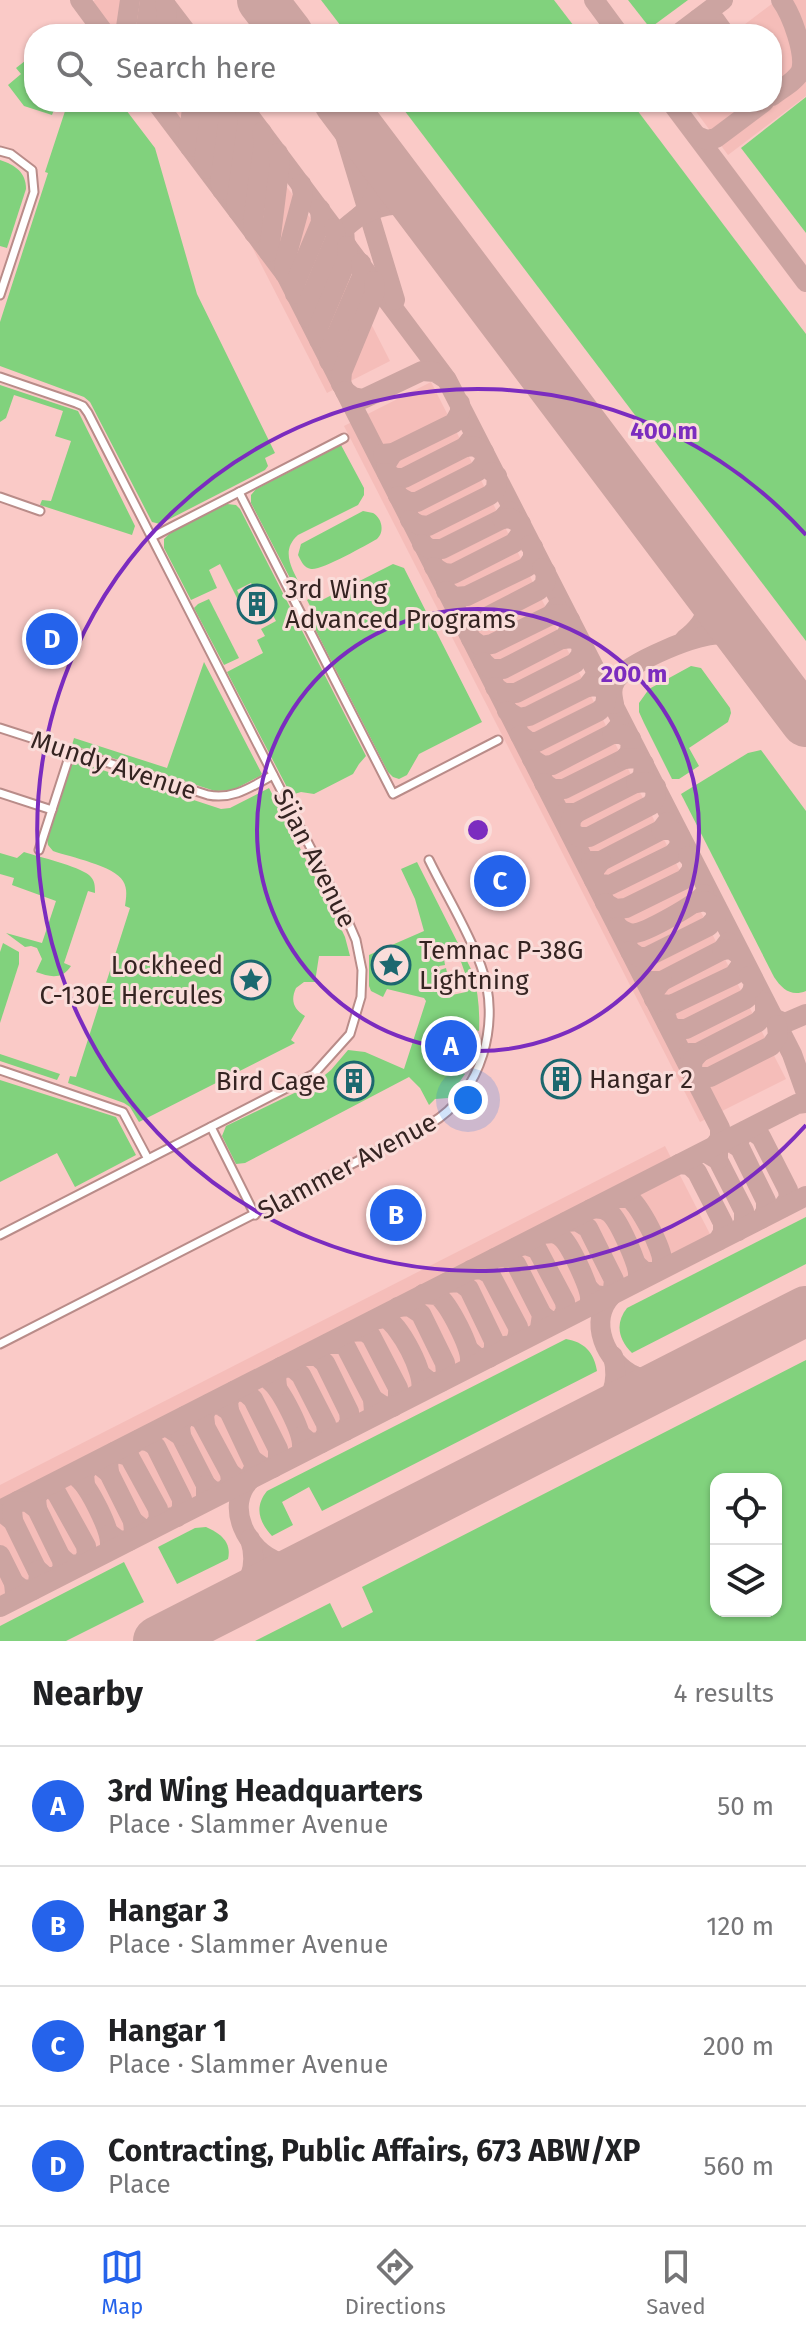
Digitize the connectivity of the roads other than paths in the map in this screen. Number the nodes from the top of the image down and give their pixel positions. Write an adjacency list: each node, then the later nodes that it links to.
1 (0, 151): 3 (street)
2 (0, 258): 3 (street)
3 (11, 261): 4 (street)
4 (0, 295)
5 (0, 377): 10 (street, Sijan Avenue)
6 (344, 438): 7 (street)
7 (239, 492): 10 (street); 12 (street)
8 (0, 497): 9 (street)
9 (40, 511)
10 (152, 537): 14 (street, Sijan Avenue)
11 (0, 728): 13 (street, Mundy Avenue)
12 (498, 740)
13 (71, 751): 14 (street, Mundy Avenue); 16 (street)
14 (273, 775): 20 (street, Sijan Avenue)
15 (0, 793): 16 (street)
16 (52, 810): 17 (street)
17 (39, 850)
18 (429, 860): 22 (street, Slammer Avenue)
19 (0, 1070): 21 (street)
20 (211, 1127): 21 (street, Sijan Avenue); 22 (street)
21 (148, 1159): 23 (street, Sijan Avenue)
22 (255, 1215): 24 (street, Slammer Avenue)
23 (0, 1235)
24 (0, 1344)

